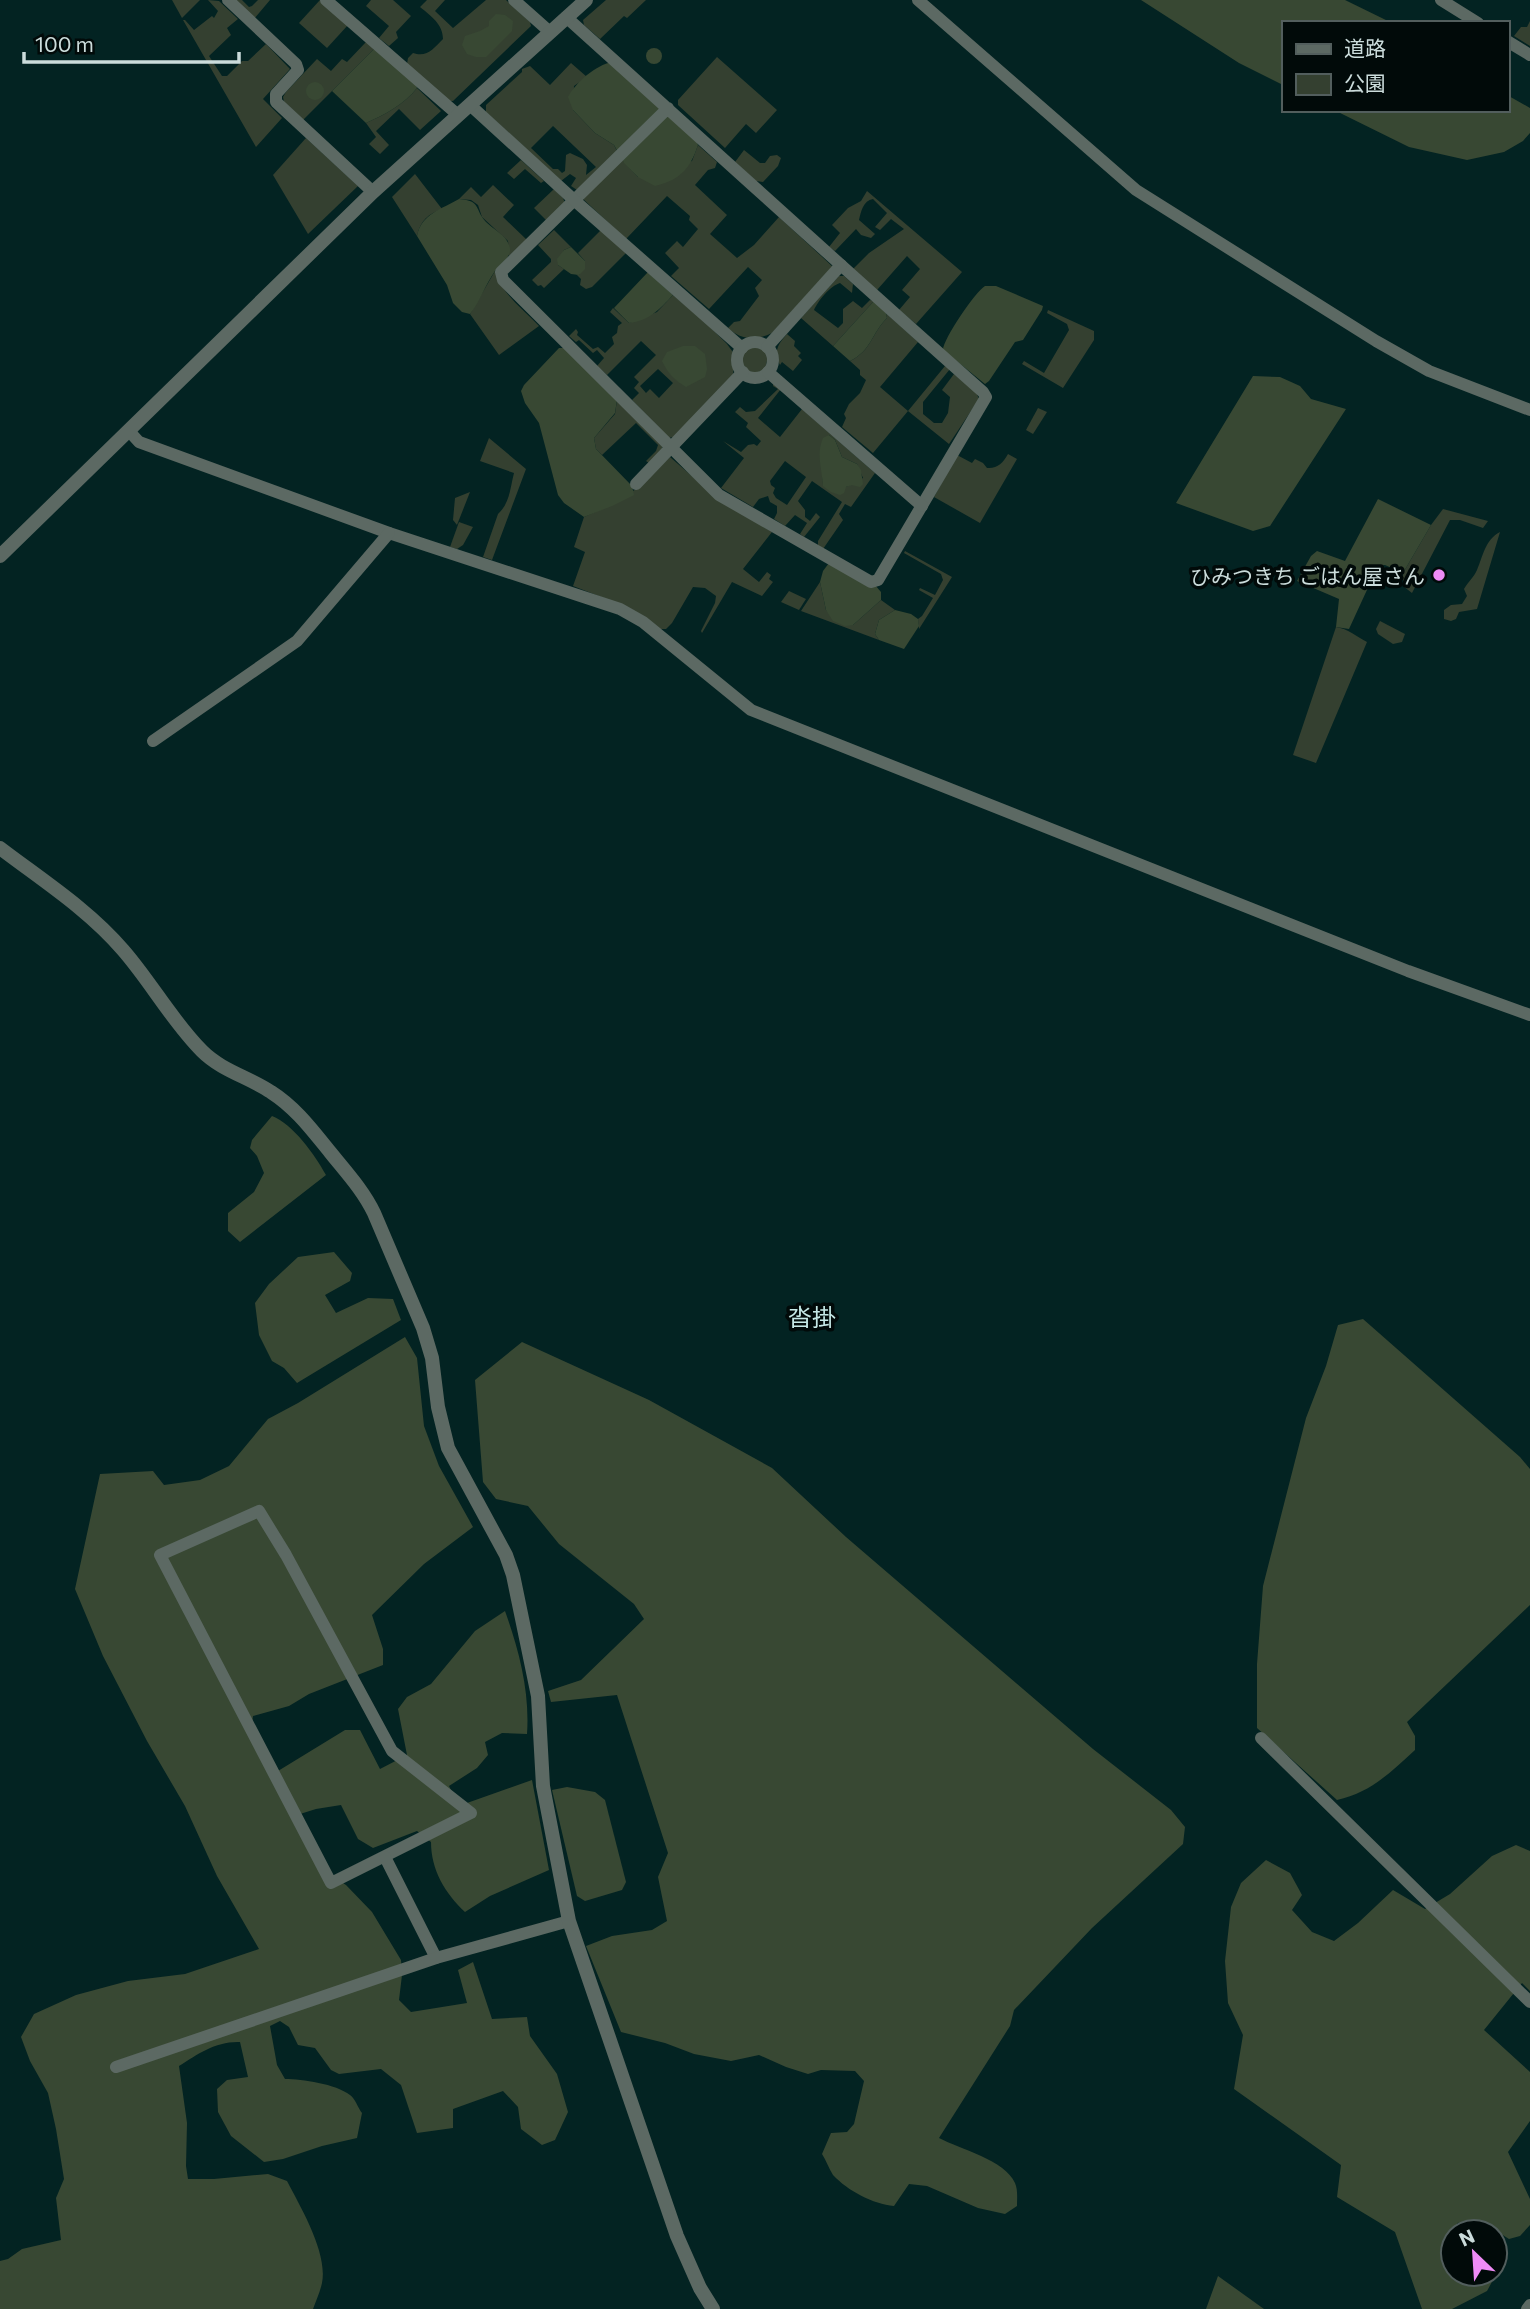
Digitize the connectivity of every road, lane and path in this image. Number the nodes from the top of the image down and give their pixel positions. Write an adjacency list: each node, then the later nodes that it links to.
1 (228, 0): 15 (street)
2 (326, 0): 14 (street)
3 (514, 0): 9 (street)
4 (586, 0): 7 (street)
5 (918, 0): 22 (street)
6 (1441, 0): 8 (street)
7 (566, 18): 9 (street); 13 (street)
8 (1475, 21)
9 (550, 32): 12 (street)
10 (1509, 42): 11 (street)
11 (1530, 55)
12 (470, 104): 14 (street); 16 (street)
13 (668, 108): 16 (street); 17 (street)
14 (458, 115): 15 (street)
15 (373, 192): 23 (street)
16 (574, 200): 19 (street); 24 (street)
17 (841, 265): 18 (street); 26 (street)
18 (767, 347): 19 (street); 21 (street)
19 (742, 348): 20 (street)
20 (743, 372): 21 (street); 24 (street)
21 (768, 372): 26 (street)
22 (1530, 410)
23 (129, 431): 27 (street); 28 (street)
24 (672, 449): 25 (street); 26 (street)
25 (636, 484)
26 (922, 506)
27 (389, 533): 29 (street); 31 (street)
28 (0, 556)
29 (153, 741)
30 (0, 848): 34 (street)
31 (1530, 1015)
32 (1261, 1738): 36 (street)
33 (385, 1857): 33 (street); 35 (street)
34 (569, 1920): 35 (street); 38 (street)
35 (436, 1958): 37 (street)
36 (1530, 2002)
37 (116, 2067)
38 (713, 2309)

